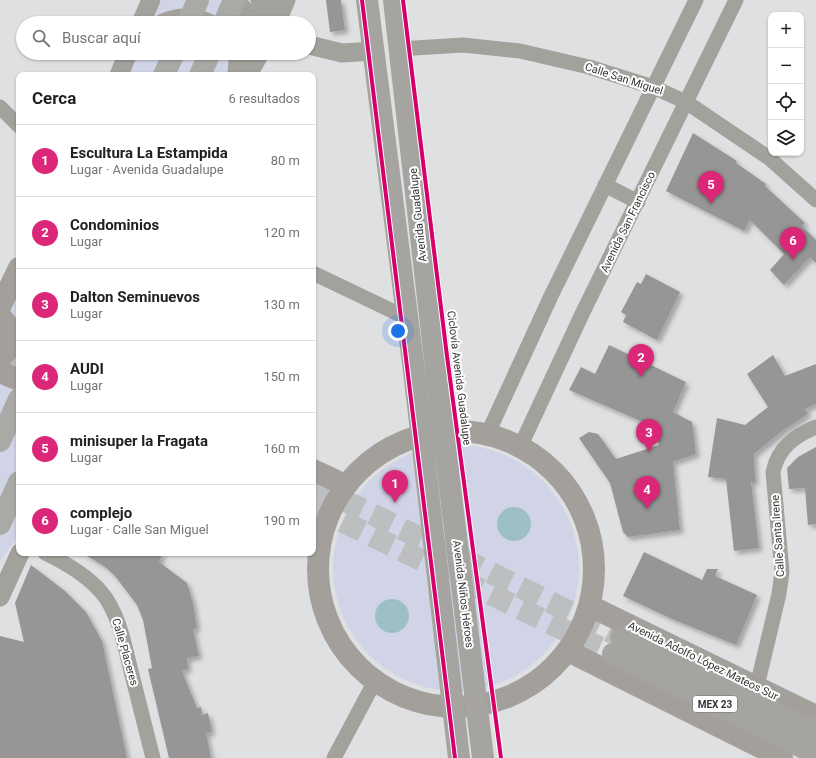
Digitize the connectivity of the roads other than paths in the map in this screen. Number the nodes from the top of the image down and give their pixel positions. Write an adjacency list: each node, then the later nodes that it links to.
1 (151, 0): 10 (street)
2 (198, 0): 11 (highway, bridge)
3 (234, 0): 12 (highway); 13 (street)
4 (260, 0): 9 (street)
5 (367, 0): 16 (main road, Avenida Guadalupe)
6 (394, 0): 15 (main road, Avenida Guadalupe)
7 (696, 0): 27 (street)
8 (736, 0): 28 (street, Avenida San Francisco)
9 (281, 12)
10 (144, 16)
11 (191, 16)
12 (227, 16)
13 (249, 16)
14 (316, 47): 16 (street)
15 (399, 49): 27 (street, Calle San Miguel); 44 (main road, Avenida Guadalupe)
16 (374, 51): 37 (main road, Avenida Guadalupe)
17 (125, 60): 22 (street)
18 (171, 60): 23 (highway)
19 (207, 60): 24 (highway)
20 (238, 60): 25 (street)
21 (256, 60): 26 (street)
22 (120, 72)
23 (165, 72)
24 (201, 72)
25 (237, 72)
26 (250, 72)
27 (653, 87): 28 (street, Calle San Miguel); 31 (street)
28 (686, 102): 32 (street, Calle San Miguel); 33 (street, Avenida San Francisco)
29 (0, 108): 30 (street)
30 (16, 123)
31 (605, 185): 33 (street); 46 (street)
32 (816, 200)
33 (638, 202): 49 (street, Avenida San Francisco)
34 (316, 274): 37 (street)
35 (16, 278): 36 (main road)
36 (5, 317): 38 (main road)
37 (407, 318): 47 (main road, Avenida Guadalupe)
38 (0, 358)
39 (0, 372): 40 (main road)
40 (16, 379)
41 (16, 406): 48 (highway, bridge)
42 (16, 413): 45 (street)
43 (816, 427): 61 (street, Calle Santa Irene)
44 (442, 430): 46 (main road); 47 (main road); 62 (main road, Avenida Niños Héroes)
45 (0, 432)
46 (488, 433): 49 (main road)
47 (421, 434): 51 (main road); 63 (main road, Avenida Guadalupe)
48 (0, 441)
49 (521, 445): 58 (main road)
50 (316, 471): 51 (main road)
51 (345, 485): 54 (main road)
52 (16, 489): 53 (highway)
53 (0, 524)
54 (318, 526): 60 (main road)
55 (19, 556): 57 (street)
56 (51, 556): 67 (street, Calle Placeres)
57 (0, 597)
58 (590, 606): 59 (main road); 61 (main road, Avenida Adolfo López Mateos Sur)
59 (568, 651): 62 (main road); 71 (main road)
60 (375, 681): 63 (main road); 68 (street)
61 (757, 686): 64 (main road, Avenida Adolfo López Mateos Sur)
62 (477, 706): 63 (main road); 70 (main road, Avenida Niños Héroes)
63 (453, 708): 69 (main road)
64 (816, 716)
65 (816, 732): 66 (main road, Avenida Adolfo López Mateos Sur / MEX 23)
66 (816, 754)
67 (154, 758)
68 (334, 758)
69 (459, 758)
70 (483, 758)
71 (782, 758)

